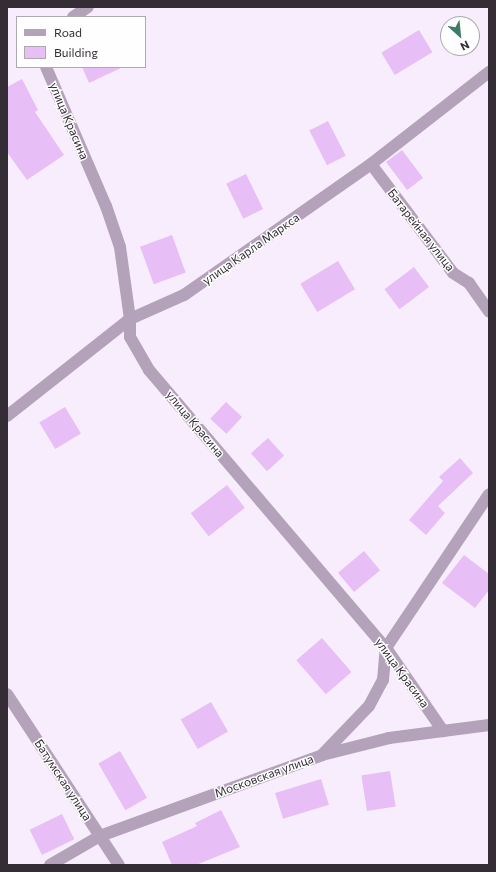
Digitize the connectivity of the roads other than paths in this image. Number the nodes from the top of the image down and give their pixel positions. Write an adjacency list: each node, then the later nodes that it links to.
1 (88, 7): 2 (street)
2 (74, 16)
3 (46, 68): 7 (street, улица Красина)
4 (489, 72): 5 (street, улица Карла Маркса)
5 (371, 164): 6 (street, Батарейная улица); 7 (street, улица Карла Маркса)
6 (489, 312)
7 (130, 319): 8 (street, улица Карла Маркса); 10 (street, улица Красина)
8 (7, 416)
9 (489, 494): 10 (street)
10 (386, 648): 13 (street, улица Красина); 14 (street)
11 (7, 694): 15 (street, Батумская улица)
12 (489, 725): 13 (street, Московская улица)
13 (443, 731): 14 (street, Московская улица)
14 (322, 755): 15 (street, Московская улица)
15 (100, 836): 16 (street, Московская улица); 17 (street, Батумская улица)
16 (50, 865)
17 (119, 865)

